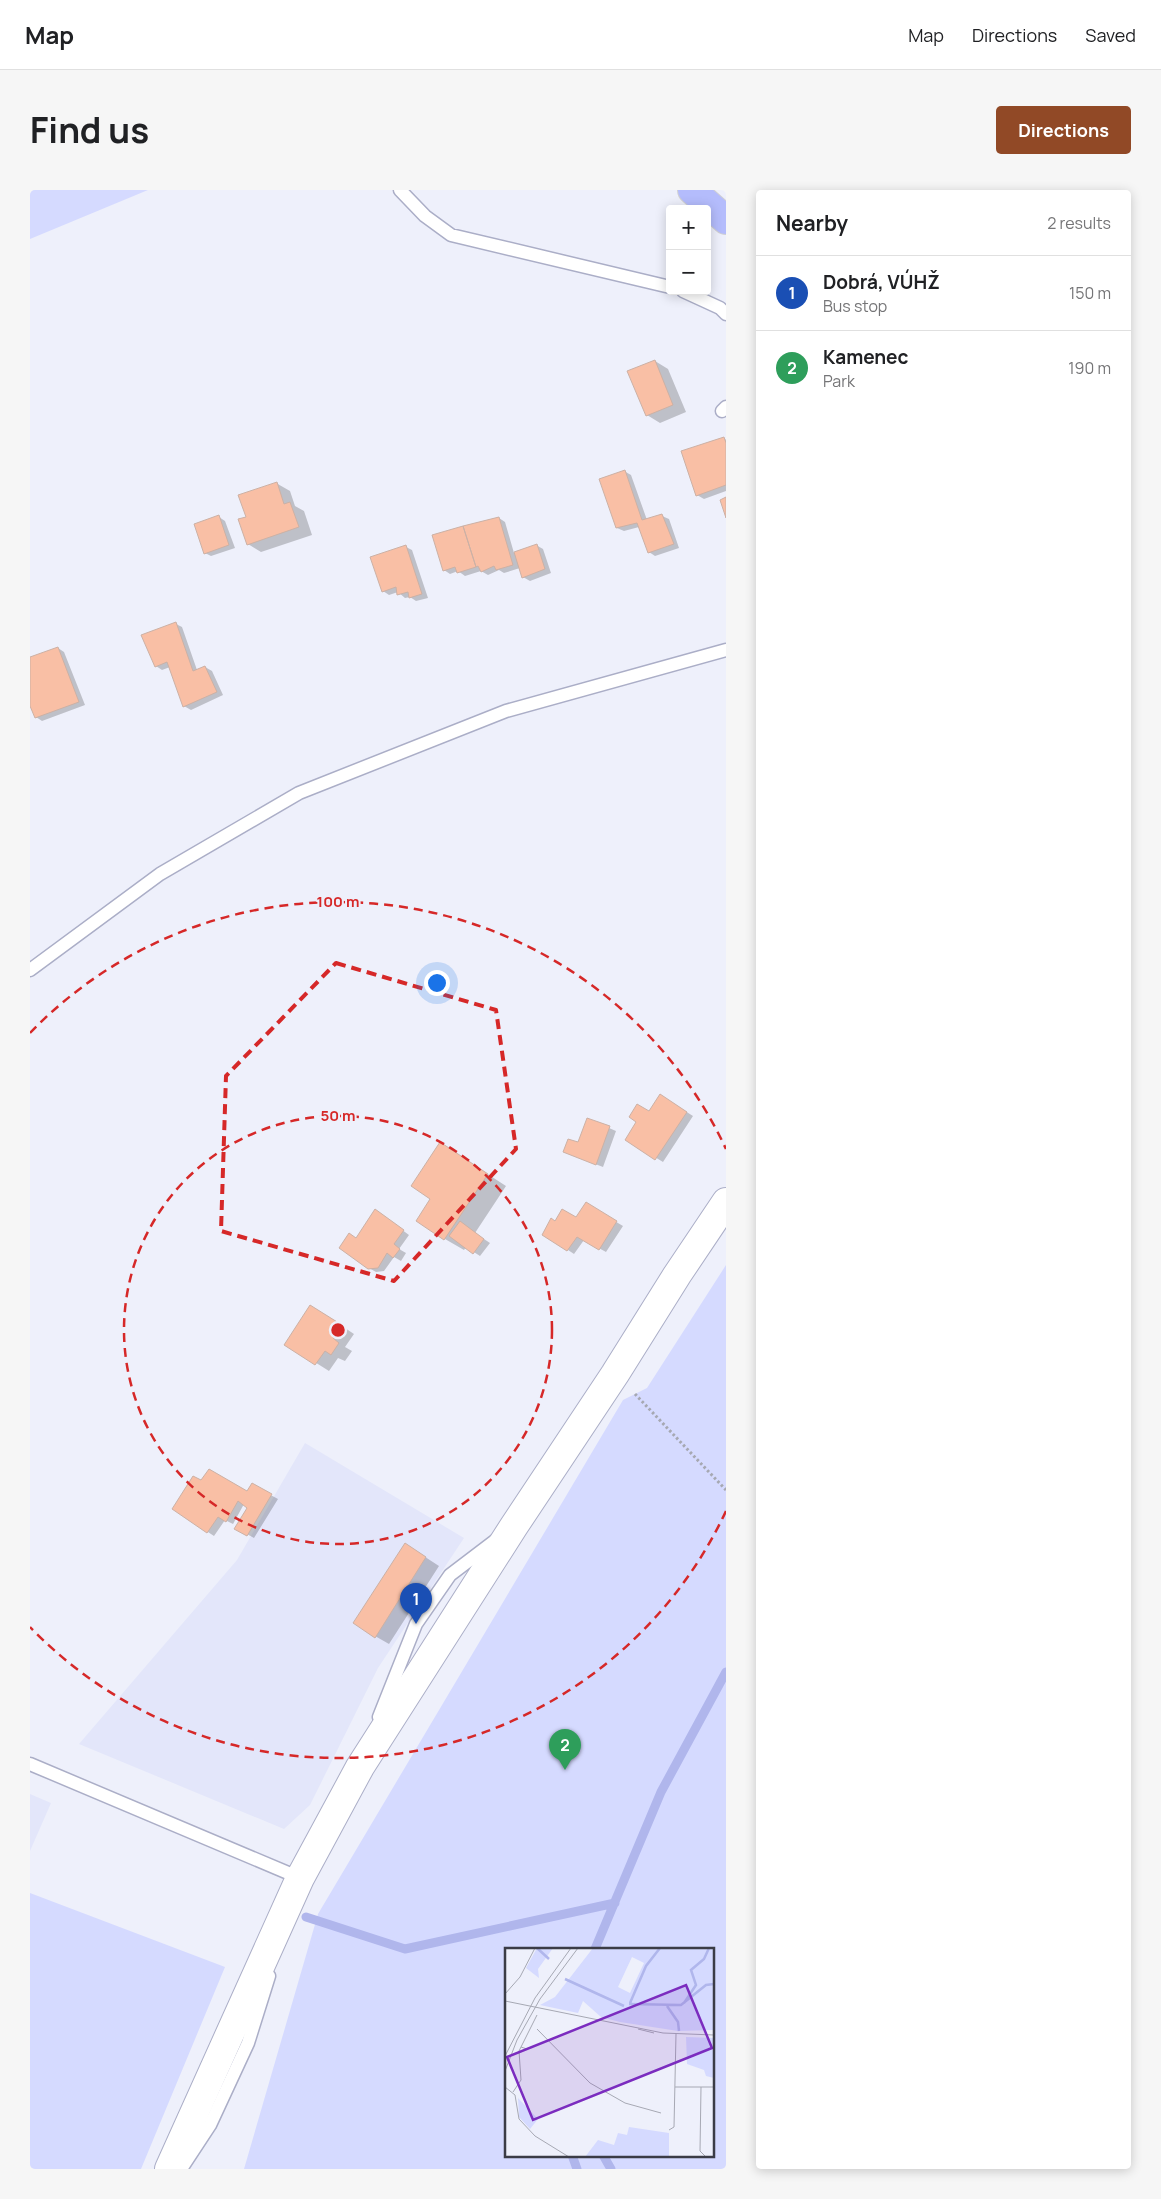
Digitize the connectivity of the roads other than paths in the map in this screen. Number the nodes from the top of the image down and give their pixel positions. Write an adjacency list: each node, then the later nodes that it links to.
1 (400, 190): 4 (lane)
2 (692, 190): 3 (highway)
3 (726, 220)
4 (666, 286)
5 (692, 295): 6 (lane)
6 (726, 314)
7 (726, 650): 8 (lane)
8 (30, 970)
9 (726, 1202): 11 (main road)
10 (30, 1764): 11 (lane)
11 (300, 1878): 12 (main road); 13 (lane)
12 (169, 2169)
13 (180, 2169)

